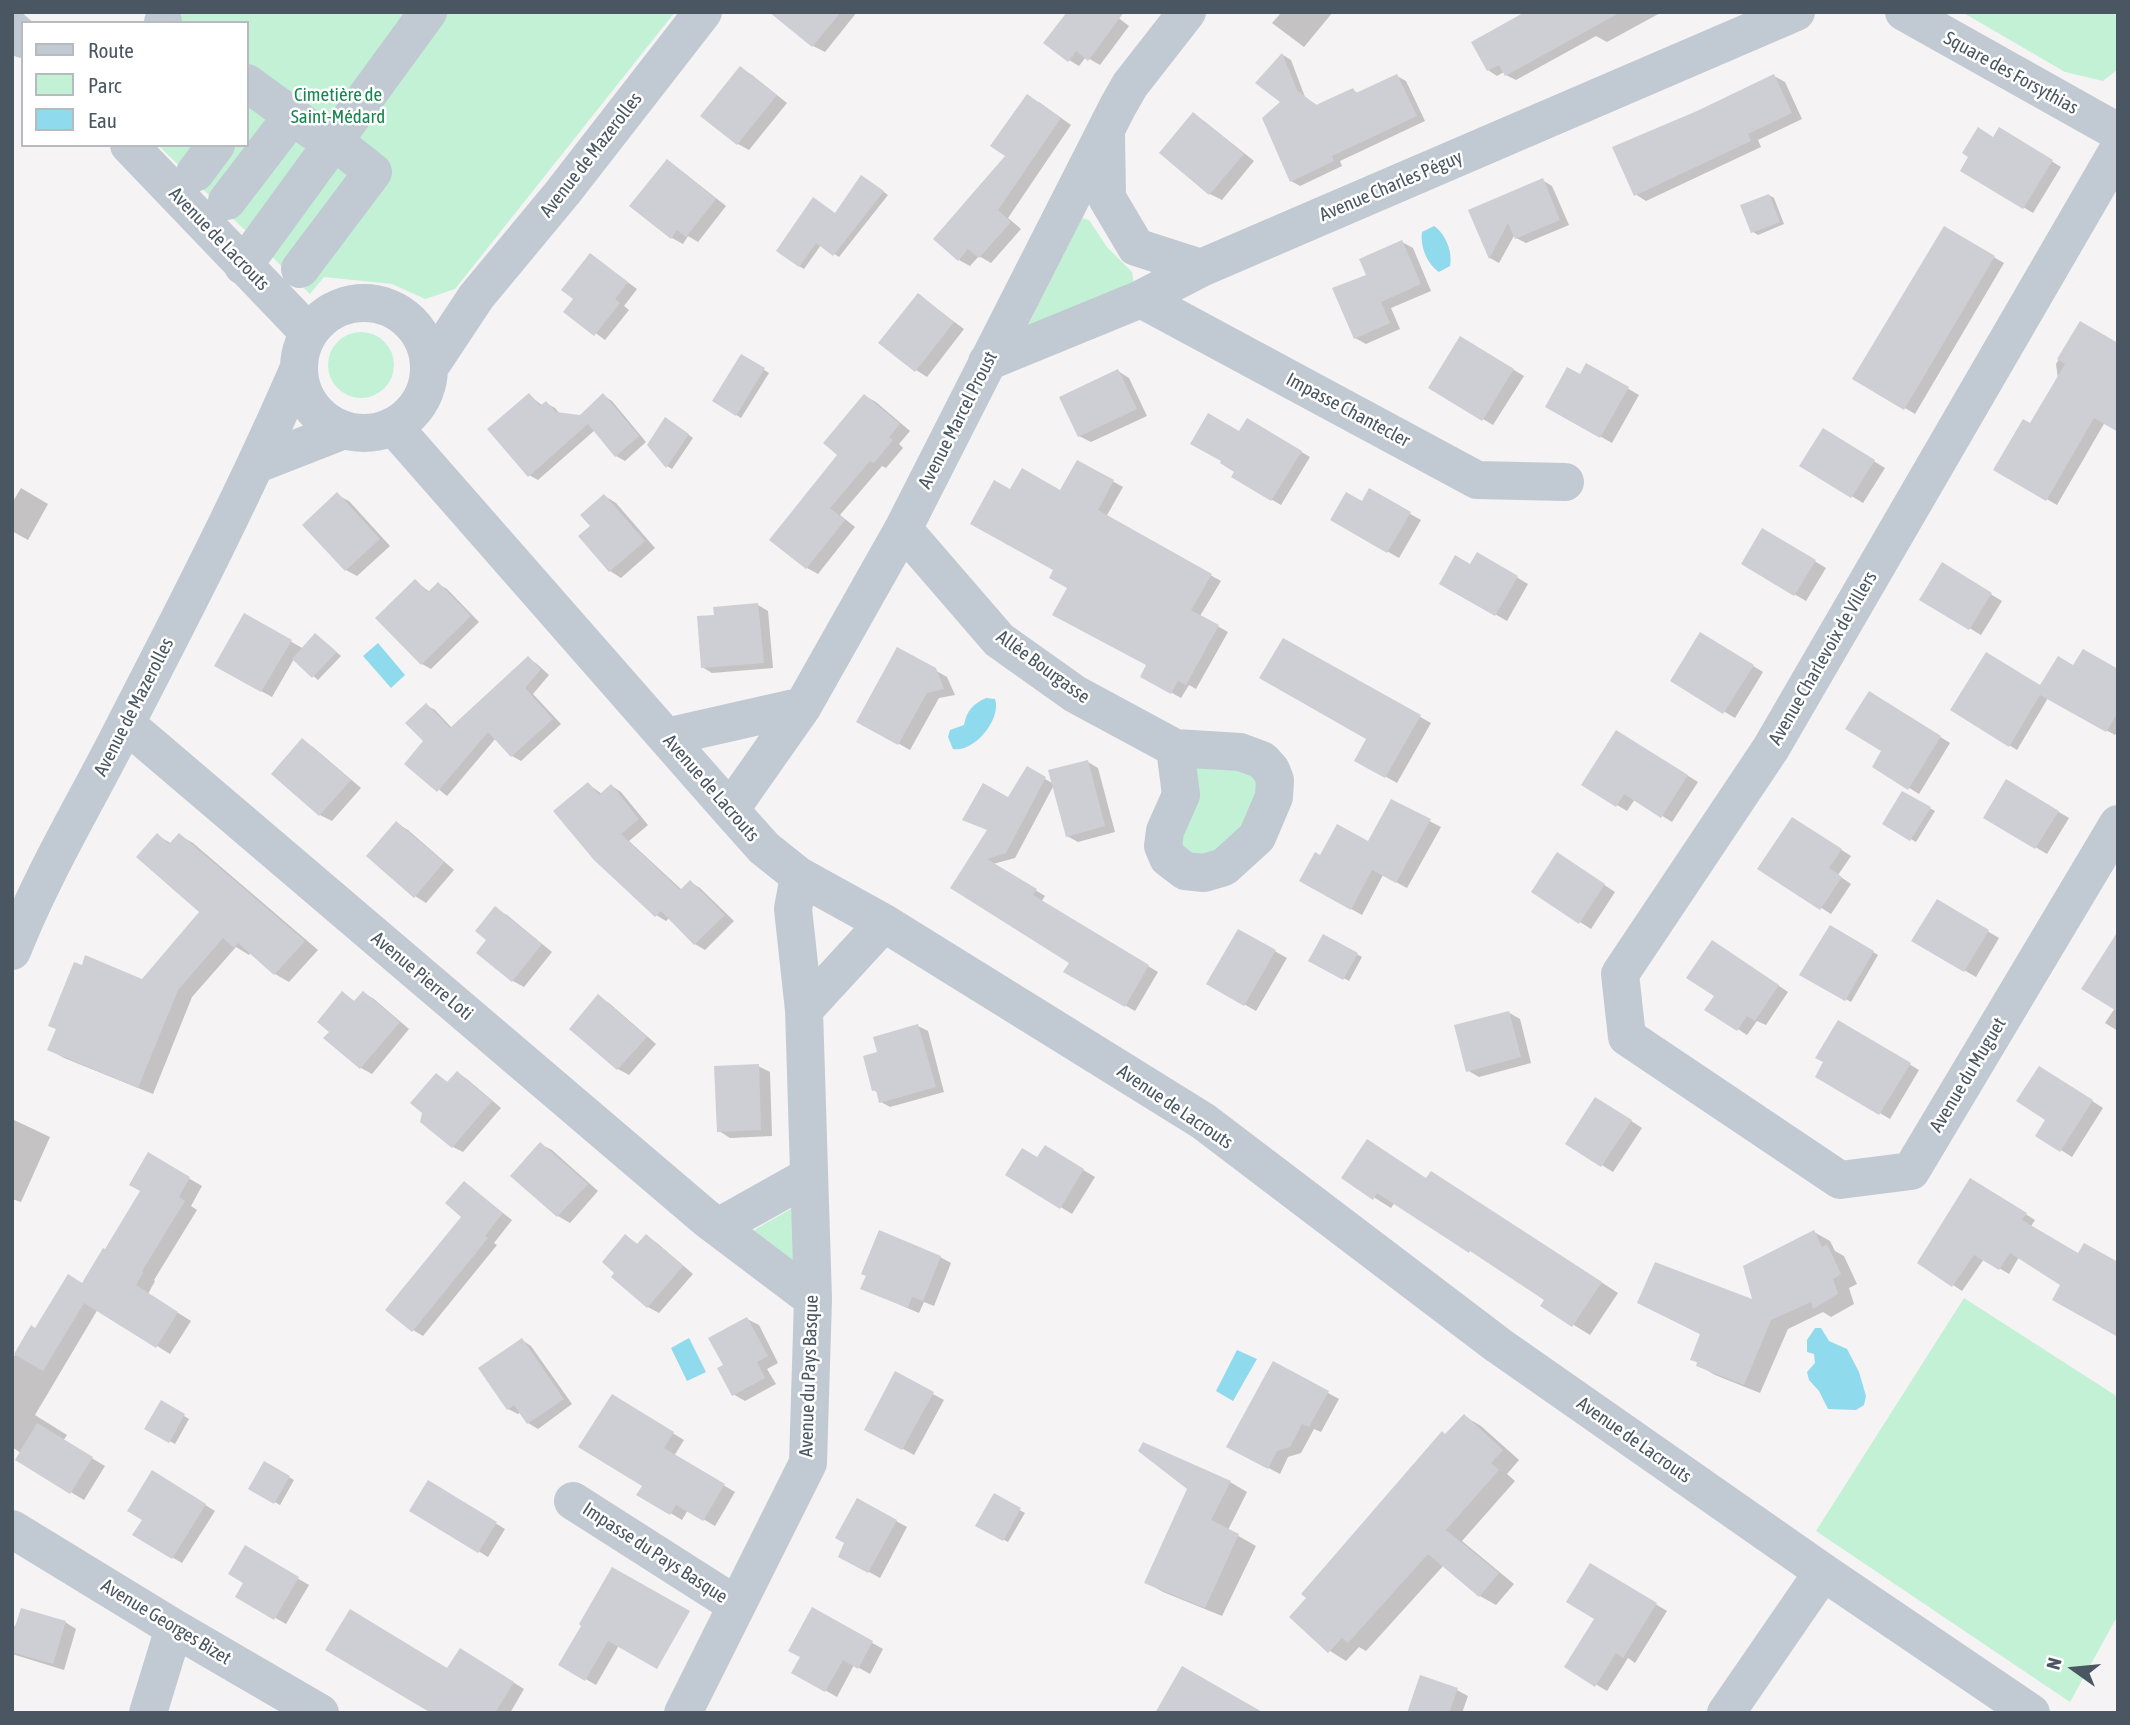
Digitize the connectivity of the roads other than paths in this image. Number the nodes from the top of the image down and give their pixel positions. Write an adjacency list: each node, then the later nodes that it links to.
1 (428, 12): 10 (street)
2 (703, 12): 17 (street, Avenue de Mazerolles)
3 (1187, 12): 8 (street, Avenue Marcel Proust)
4 (1796, 12): 15 (street, Avenue Charles Péguy)
5 (1904, 12): 9 (street, Square des Forsythias)
6 (251, 94): 7 (street)
7 (292, 116): 10 (street); 13 (street)
8 (1105, 130): 15 (street); 21 (street, Avenue Marcel Proust)
9 (2118, 132)
10 (333, 143): 14 (street); 16 (street)
11 (132, 147): 14 (street, Avenue de Lacrouts)
12 (2118, 150): 39 (street, Avenue Charlevoix de Villers)
13 (228, 201)
14 (243, 266): 20 (street, Avenue de Lacrouts)
15 (1201, 268): 18 (street, Avenue Charles Péguy)
16 (300, 269)
17 (476, 297): 19 (street); 22 (street, Avenue de Mazerolles)
18 (1141, 299): 21 (street, Avenue Charles Péguy); 27 (street, Impasse Chantecler)
19 (407, 318): 20 (street); 22 (street)
20 (309, 333): 23 (street)
21 (988, 362): 28 (street, Avenue Marcel Proust)
22 (429, 368): 24 (street)
23 (298, 370): 25 (street); 26 (street, Avenue de Mazerolles)
24 (393, 426): 25 (street); 31 (street, Avenue de Lacrouts)
25 (344, 430): 26 (street)
26 (257, 464): 30 (street, Avenue de Mazerolles)
27 (1565, 482)
28 (903, 529): 29 (street, Avenue Marcel Proust); 32 (street, Allée Bourgasse)
29 (803, 706): 31 (street); 33 (street, Avenue Marcel Proust)
30 (126, 724): 37 (street, Avenue de Mazerolles); 41 (street, Avenue Pierre Loti)
31 (666, 737): 33 (street, Avenue de Lacrouts)
32 (1175, 748)
33 (730, 810): 35 (street, Avenue de Lacrouts)
34 (2118, 824): 39 (street, Avenue du Muguet)
35 (799, 876): 36 (street, Avenue de Lacrouts); 38 (street, Avenue du Pays Basque)
36 (884, 923): 38 (street); 45 (street, Avenue de Lacrouts)
37 (12, 951)
38 (804, 1010): 40 (street, Avenue du Pays Basque)
39 (1751, 1119)
40 (809, 1176): 41 (street); 42 (street, Avenue du Pays Basque)
41 (718, 1227): 42 (street, Avenue Pierre Loti)
42 (813, 1300): 46 (street, Avenue du Pays Basque)
43 (573, 1501): 46 (street, Impasse du Pays Basque)
44 (12, 1529): 47 (street, Avenue Georges Bizet)
45 (1824, 1572): 51 (street); 52 (street, Avenue de Lacrouts)
46 (736, 1605): 50 (street, Avenue du Pays Basque)
47 (174, 1628): 48 (street); 49 (street, Avenue Georges Bizet)
48 (148, 1713)
49 (320, 1713)
50 (682, 1713)
51 (1726, 1713)
52 (2031, 1713)

